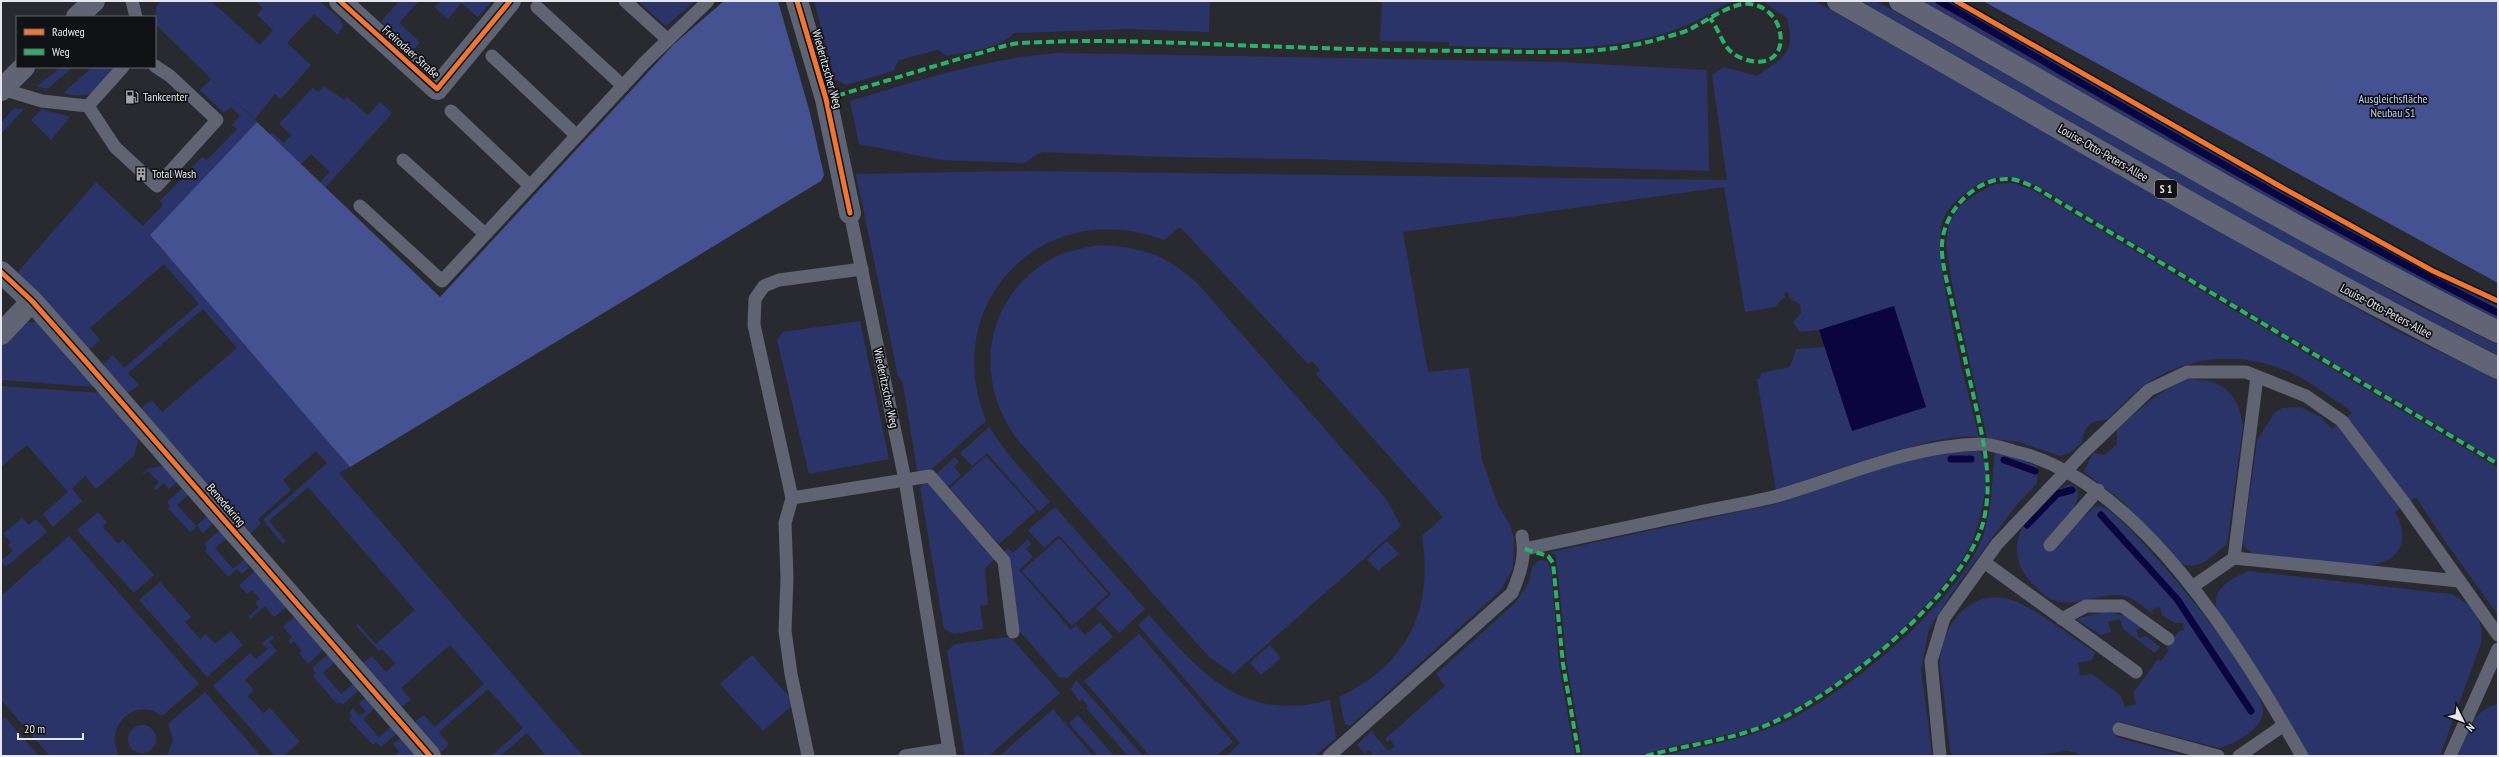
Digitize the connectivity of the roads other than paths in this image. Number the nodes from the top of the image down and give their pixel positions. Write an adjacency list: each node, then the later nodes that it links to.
1 (94, 1): 11 (main road)
2 (132, 1): 12 (lane)
3 (340, 1): 4 (street, Freirodaer Straße)
4 (510, 1)
5 (625, 1): 13 (lane)
6 (708, 1): 13 (lane)
7 (797, 1): 26 (street, Wiederitzscher Weg)
8 (1838, 1): 33 (main road, Louise-Otto-Peters-Allee / S 1)
9 (1900, 1): 31 (main road)
10 (537, 7): 18 (lane)
11 (78, 16)
12 (136, 16)
13 (668, 40): 18 (lane)
14 (492, 56): 22 (lane)
15 (156, 67): 20 (lane)
16 (23, 68): 19 (main road)
17 (122, 68): 20 (lane)
18 (623, 86): 22 (lane)
19 (1, 90): 20 (lane)
20 (88, 106)
21 (451, 111): 24 (lane)
22 (576, 134): 24 (lane)
23 (403, 160): 27 (lane)
24 (529, 185): 27 (lane)
25 (360, 206): 27 (lane)
26 (850, 213): 28 (lane, Wiederitzscher Weg)
27 (485, 234)
28 (862, 269): 36 (lane, Wiederitzscher Weg); 38 (lane)
29 (1, 272): 30 (street, Benedekring)
30 (32, 300): 32 (street); 53 (street, Benedekring)
31 (2498, 332)
32 (1, 334)
33 (2498, 368)
34 (2257, 377): 35 (lane); 40 (lane); 42 (lane)
35 (2067, 470): 37 (lane); 41 (lane); 56 (lane)
36 (905, 480): 38 (lane); 45 (lane); 52 (lane, Wiederitzscher Weg)
37 (2098, 490): 39 (lane); 43 (lane)
38 (792, 498): 54 (lane)
39 (2050, 545)
40 (2234, 558): 42 (lane); 43 (lane)
41 (1984, 562): 44 (lane); 57 (lane)
42 (2459, 581): 46 (lane)
43 (2192, 587): 50 (lane)
44 (2062, 619): 47 (lane); 49 (lane)
45 (1013, 632)
46 (2498, 635)
47 (2168, 639)
48 (2498, 649): 61 (lane)
49 (2136, 672)
50 (2284, 725): 59 (lane); 60 (lane)
51 (2119, 729): 58 (lane)
52 (950, 752): 55 (lane)
53 (430, 756)
54 (808, 756)
55 (905, 756)
56 (1329, 756)
57 (1940, 756)
58 (2218, 756)
59 (2239, 756)
60 (2302, 756)
61 (2450, 756)

